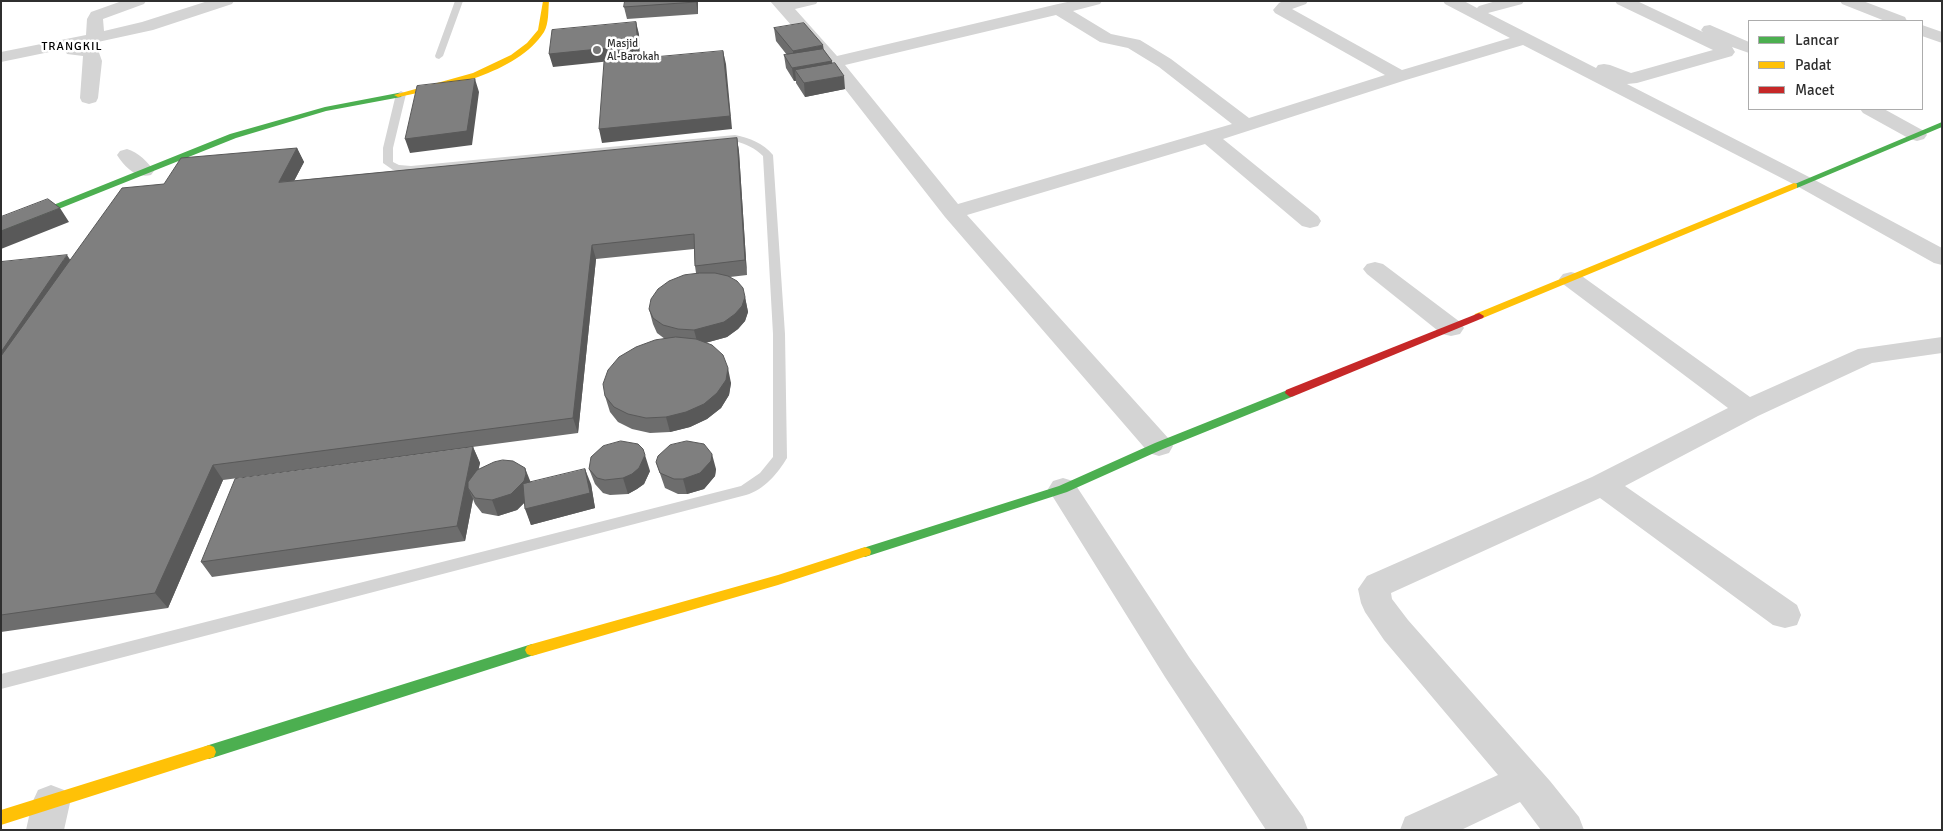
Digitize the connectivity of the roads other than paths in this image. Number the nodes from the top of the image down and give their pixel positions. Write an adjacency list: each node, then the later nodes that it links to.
1 (138, 1): 18 (street)
2 (226, 1): 18 (street)
3 (459, 1): 25 (lane)
4 (546, 1): 31 (street)
5 (810, 1): 13 (street)
6 (1094, 1): 15 (street)
7 (1300, 1): 30 (street)
8 (1451, 1): 20 (street)
9 (1516, 1): 14 (street)
10 (1623, 1): 21 (street)
11 (1644, 1): 23 (street)
12 (1848, 1): 16 (street)
13 (780, 4): 28 (street)
14 (1478, 5): 29 (street)
15 (1060, 6): 28 (street); 35 (street)
16 (1896, 20)
17 (1923, 30): 19 (street)
18 (95, 38): 22 (street)
19 (1942, 38)
20 (1525, 39): 30 (street); 40 (street)
21 (1709, 41): 24 (street); 29 (street)
22 (72, 43): 26 (street); 32 (street)
23 (1748, 48)
24 (1655, 54)
25 (439, 56)
26 (1, 57)
27 (1628, 61): 29 (street)
28 (833, 62): 41 (street)
29 (1601, 68)
30 (1400, 76): 35 (street)
31 (401, 94): 39 (street); 54 (lane)
32 (89, 98)
33 (1872, 110): 36 (street)
34 (1942, 124): 36 (street)
35 (1246, 125): 37 (street)
36 (1917, 135): 40 (street)
37 (1208, 138): 41 (street); 42 (street)
38 (127, 155): 39 (street)
39 (144, 172): 43 (street)
40 (1804, 182): 44 (street); 46 (street)
41 (953, 212): 50 (street)
42 (1310, 221)
43 (1, 228)
44 (1942, 258)
45 (1375, 269): 47 (street)
46 (1571, 278): 47 (street); 49 (street)
47 (1451, 328): 50 (street)
48 (1942, 345): 49 (street)
49 (1748, 409): 51 (street)
50 (1159, 446): 52 (street)
51 (1602, 485): 53 (street); 55 (street)
52 (1063, 489): 56 (street); 58 (street)
53 (1785, 615)
54 (1, 682)
55 (1526, 781): 59 (street); 60 (street)
56 (48, 816): 57 (street)
57 (1, 818)
58 (1289, 830)
59 (1419, 830)
60 (1565, 830)

